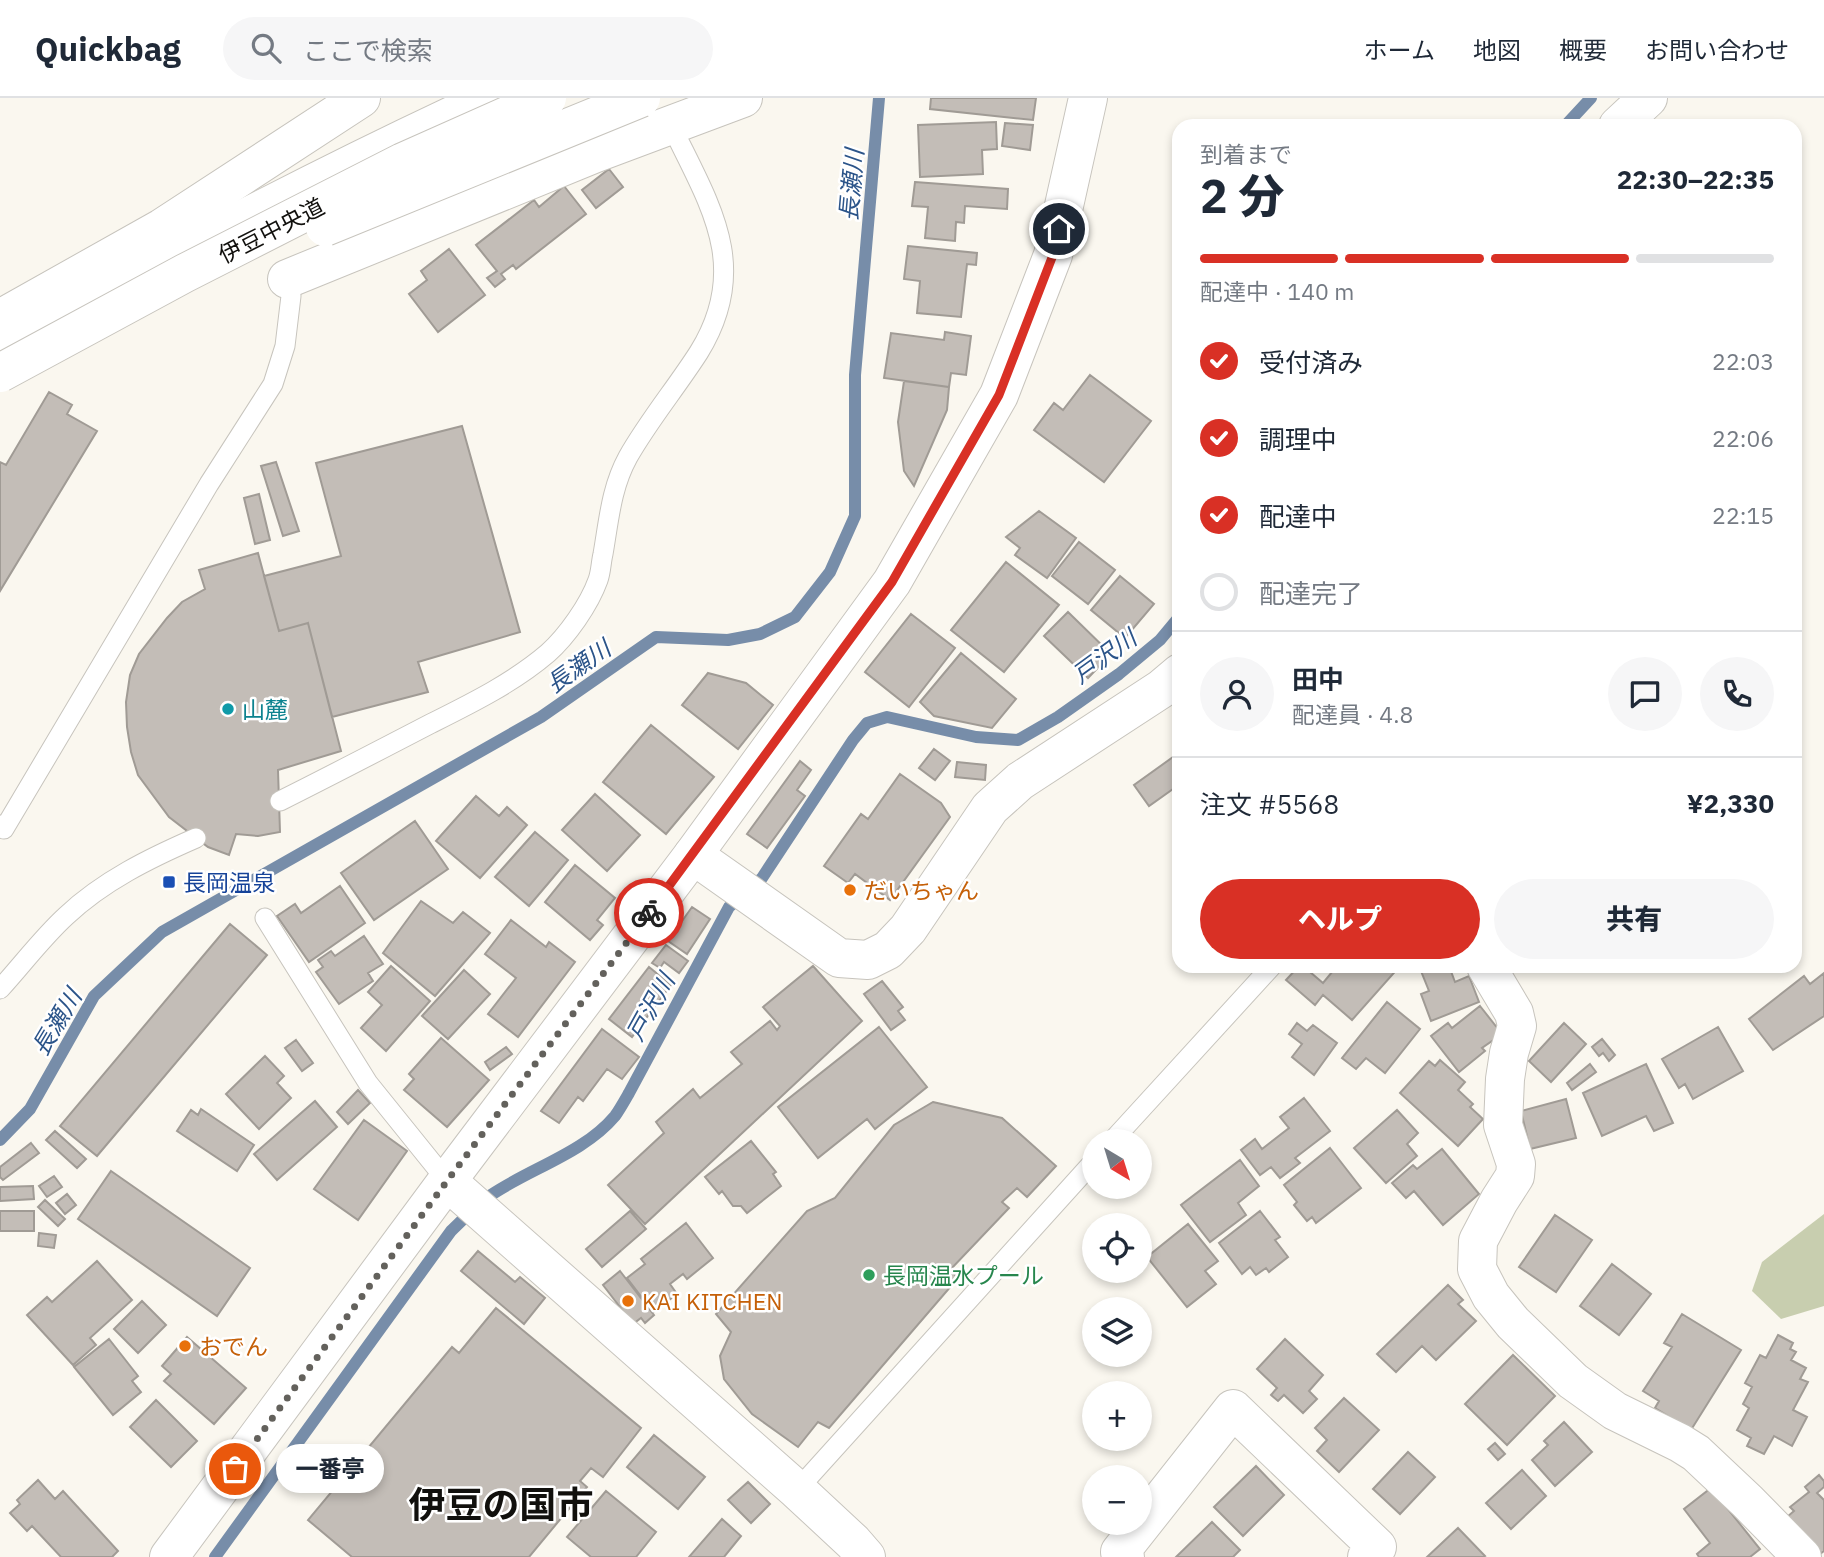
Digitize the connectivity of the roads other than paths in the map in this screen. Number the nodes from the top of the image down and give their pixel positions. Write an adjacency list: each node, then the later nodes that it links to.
1 (361, 98): 15 (main road)
2 (429, 98): 12 (main road)
3 (490, 98): 12 (main road, 伊豆中央道)
4 (547, 98): 11 (main road); 13 (main road, 伊豆中央道, bridge)
5 (641, 98): 13 (main road, bridge)
6 (743, 98): 10 (main road)
7 (1088, 98): 22 (main road)
8 (1648, 98): 9 (main road)
9 (1626, 119)
10 (671, 125): 11 (main road); 19 (lane)
11 (596, 153): 14 (main road)
12 (234, 222): 16 (main road, 伊豆中央道)
13 (185, 273): 17 (main road, 伊豆中央道, bridge)
14 (287, 279): 20 (lane)
15 (0, 318)
16 (0, 350)
17 (0, 373)
18 (1172, 679): 22 (main road)
19 (279, 801)
20 (0, 824)
21 (196, 838): 26 (lane)
22 (693, 855): 29 (main road)
23 (265, 918): 29 (lane)
24 (1266, 973): 27 (lane)
25 (1490, 973): 35 (main road)
26 (0, 989)
27 (1123, 1129)
28 (1082, 1174): 30 (lane)
29 (447, 1181): 30 (main road); 31 (main road)
30 (797, 1490): 32 (main road)
31 (169, 1557)
32 (866, 1557)
33 (1125, 1557): 34 (main road)
34 (1367, 1557)
35 (1802, 1557)

